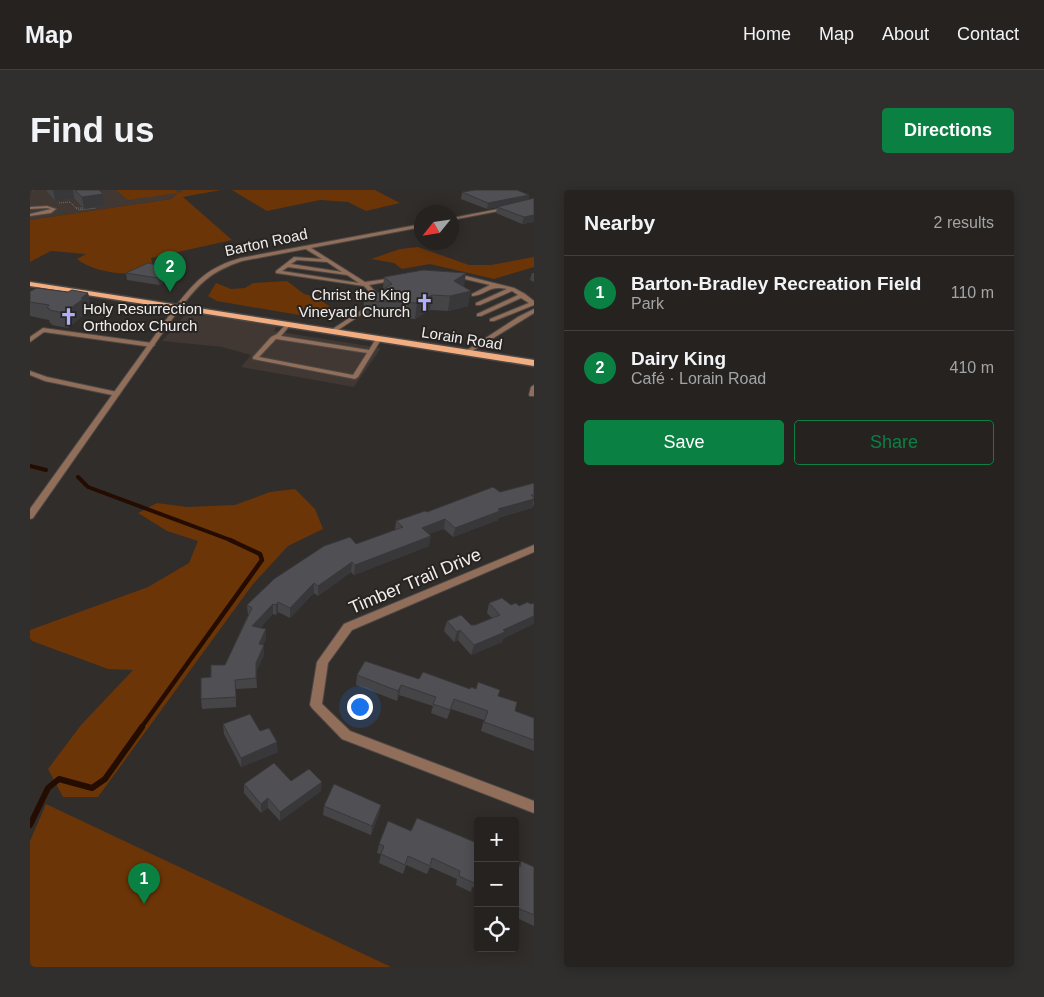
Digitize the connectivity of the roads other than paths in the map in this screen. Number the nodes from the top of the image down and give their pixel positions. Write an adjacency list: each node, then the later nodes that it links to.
1 (534, 203): 4 (street)
2 (30, 208): 3 (lane)
3 (30, 215)
4 (459, 218)
5 (414, 227): 6 (street, Barton Road)
6 (306, 248): 7 (lane); 22 (street, Barton Road)
7 (328, 262): 8 (lane); 9 (lane)
8 (286, 265): 9 (lane); 14 (lane)
9 (350, 275): 14 (lane)
10 (450, 275): 12 (lane)
11 (400, 279): 14 (lane)
12 (470, 279): 15 (lane); 16 (lane)
13 (30, 284): 22 (main road, Lorain Road)
14 (366, 285): 29 (lane)
15 (496, 285): 17 (lane); 18 (lane)
16 (461, 286)
17 (512, 289): 19 (lane); 21 (lane)
18 (474, 295)
19 (523, 295): 20 (lane); 25 (lane)
20 (533, 303): 24 (lane)
21 (478, 304)
22 (178, 307): 28 (main road, Lorain Road); 33 (street, Barton Road)
23 (534, 311): 26 (street)
24 (507, 314): 26 (lane); 27 (lane)
25 (479, 315)
26 (518, 318): 35 (street)
27 (492, 320)
28 (288, 324): 29 (main road, Lorain Road); 30 (lane)
29 (332, 331): 31 (main road, Lorain Road)
30 (276, 337): 34 (lane); 34 (lane)
31 (379, 338): 34 (lane); 35 (main road, Lorain Road)
32 (30, 340): 33 (lane)
33 (152, 345): 39 (street, Barton Road)
34 (371, 352)
35 (467, 352): 36 (main road, Lorain Road)
36 (534, 363)
37 (30, 373): 39 (lane)
38 (534, 387): 40 (lane)
39 (117, 394): 41 (street, Barton Road)
40 (532, 395)
41 (30, 516)
42 (534, 548): 43 (street, Timber Trail Drive)
43 (534, 807)

